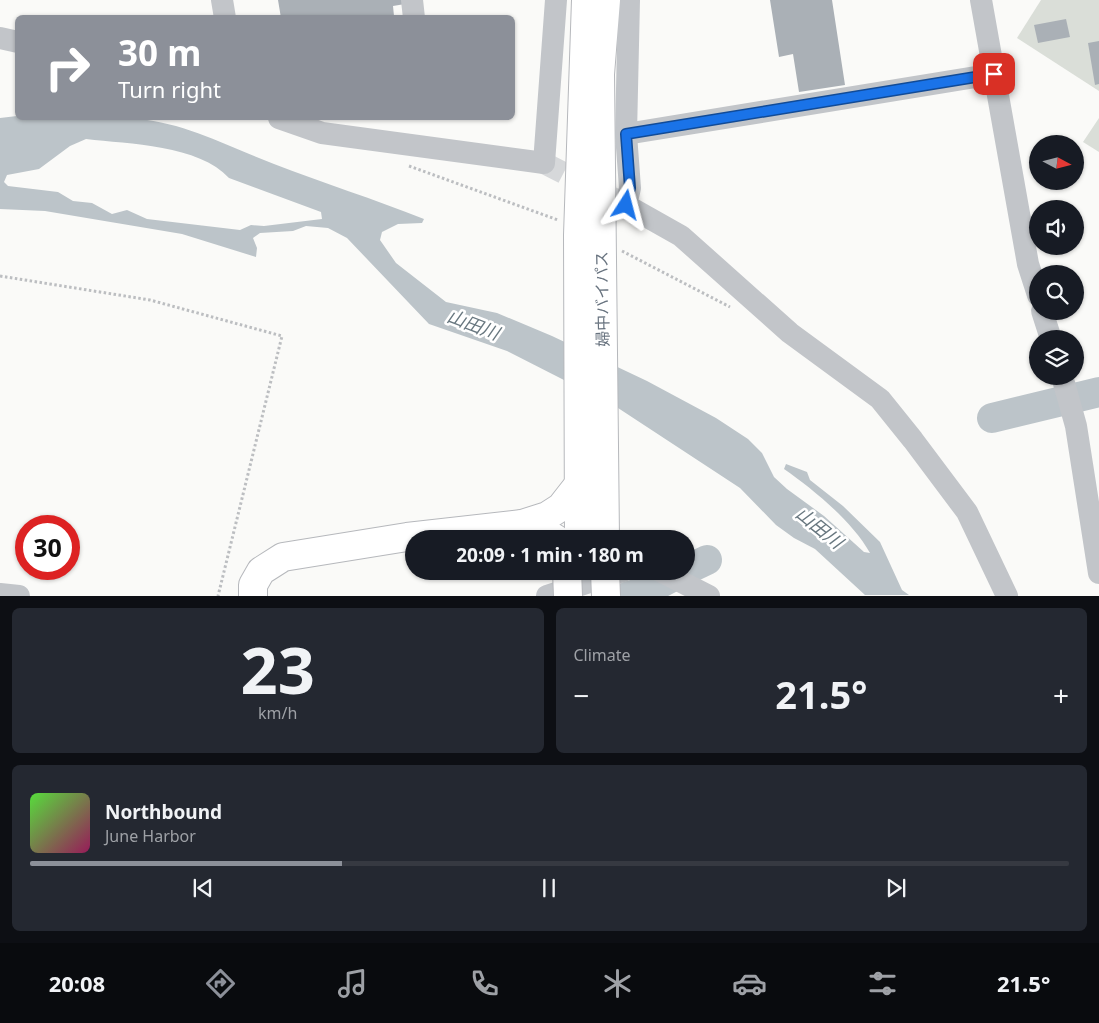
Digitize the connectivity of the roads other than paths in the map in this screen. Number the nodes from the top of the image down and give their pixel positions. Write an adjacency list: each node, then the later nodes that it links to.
1 (222, 0): 8 (street)
2 (412, 0): 9 (street)
3 (556, 0): 13 (street)
4 (586, 0): 15 (highway, 婦中バイパス)
5 (606, 0): 15 (highway, 婦中バイパス)
6 (629, 0): 14 (street)
7 (981, 0): 12 (street)
8 (224, 15)
9 (414, 15)
10 (0, 38): 11 (street)
11 (15, 41)
12 (994, 74): 14 (street); 16 (street)
13 (285, 120)
14 (626, 134): 38 (street)
15 (590, 237): 19 (highway, 婦中バイパス); 23 (highway, 婦中バイパス)
16 (1029, 267)
17 (1065, 385): 18 (street)
18 (1090, 461): 24 (street)
19 (579, 484): 20 (highway); 22 (highway, 婦中バイパス)
20 (522, 524): 21 (highway); 33 (highway)
21 (540, 530)
22 (579, 530)
23 (605, 530)
24 (1099, 574)
25 (567, 580): 35 (highway, bridge)
26 (578, 580): 36 (highway)
27 (597, 580): 34 (street)
28 (605, 580): 37 (highway, bridge)
29 (678, 580): 30 (street)
30 (705, 593)
31 (0, 594): 32 (street)
32 (19, 596)
33 (253, 596)
34 (548, 596)
35 (568, 596)
36 (578, 596)
37 (606, 596)
38 (1007, 596)

